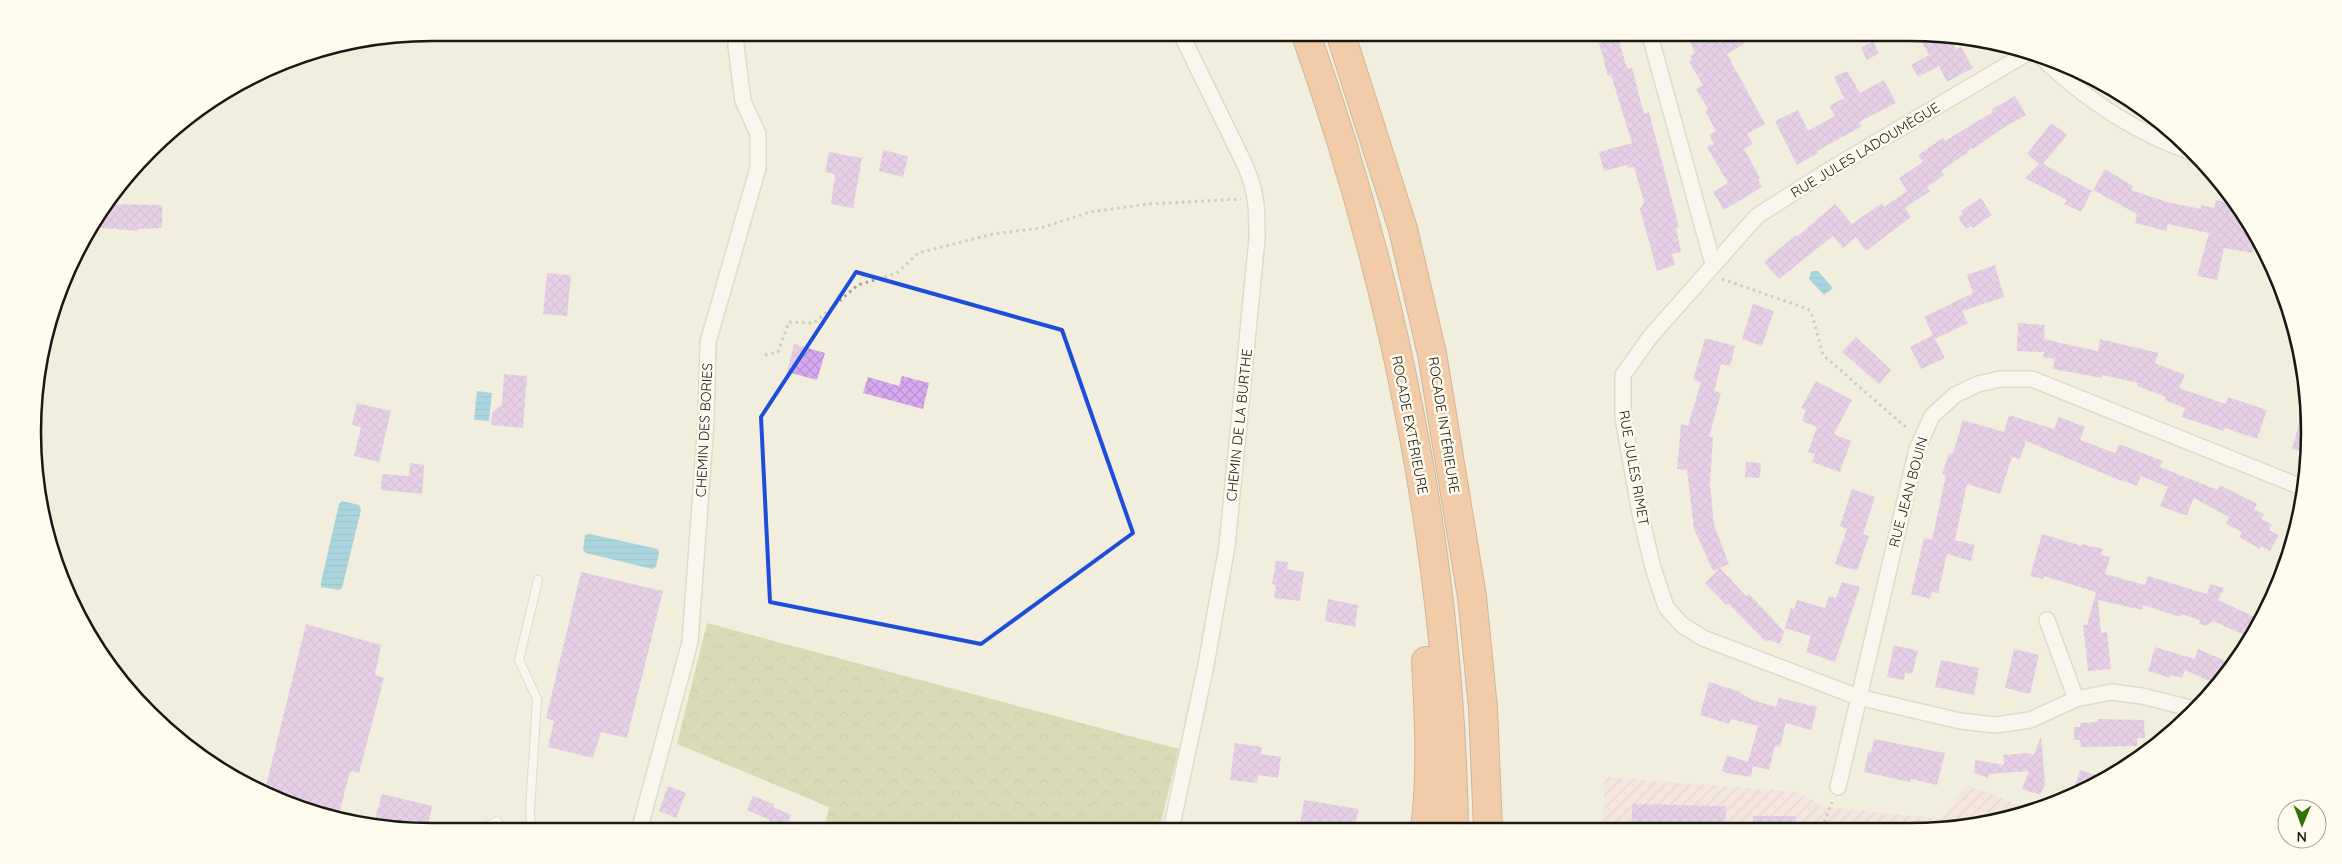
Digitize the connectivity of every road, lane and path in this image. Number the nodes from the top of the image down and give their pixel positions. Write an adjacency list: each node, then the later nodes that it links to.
1 (736, 41): 23 (street, CHEMIN DES BORIES)
2 (1184, 41): 9 (street, CHEMIN DE LA BURTHE)
3 (1309, 41): 13 (highway, ROCADE EXTÉRIEURE)
4 (1343, 41): 20 (highway, ROCADE INTÉRIEURE)
5 (1651, 41): 10 (street)
6 (2020, 58): 10 (street, RUE JULES LADOUMÈGUE)
7 (2053, 69): 8 (street)
8 (2178, 148)
9 (1256, 199): 11 (path); 24 (street, CHEMIN DE LA BURTHE)
10 (1710, 269): 12 (path); 17 (street, RUE JULES RIMET)
11 (765, 355)
12 (1920, 441): 14 (street, RUE JEAN BOUIN); 17 (street, RUE JEAN BOUIN)
13 (1420, 472): 25 (highway); 26 (highway, ROCADE EXTÉRIEURE)
14 (2297, 485)
15 (538, 580): 22 (lane)
16 (2047, 620): 18 (street)
17 (1858, 697): 18 (street, RUE JULES RIMET); 21 (street, RUE JEAN BOUIN)
18 (2076, 699): 19 (street, RUE JULES RIMET)
19 (2187, 707)
20 (1483, 708): 27 (highway, ROCADE INTÉRIEURE); 28 (highway)
21 (1838, 787): 29 (path)
22 (531, 823)
23 (642, 823)
24 (1172, 823)
25 (1426, 823)
26 (1454, 823)
27 (1488, 823)
28 (1502, 823)
29 (1824, 823)

